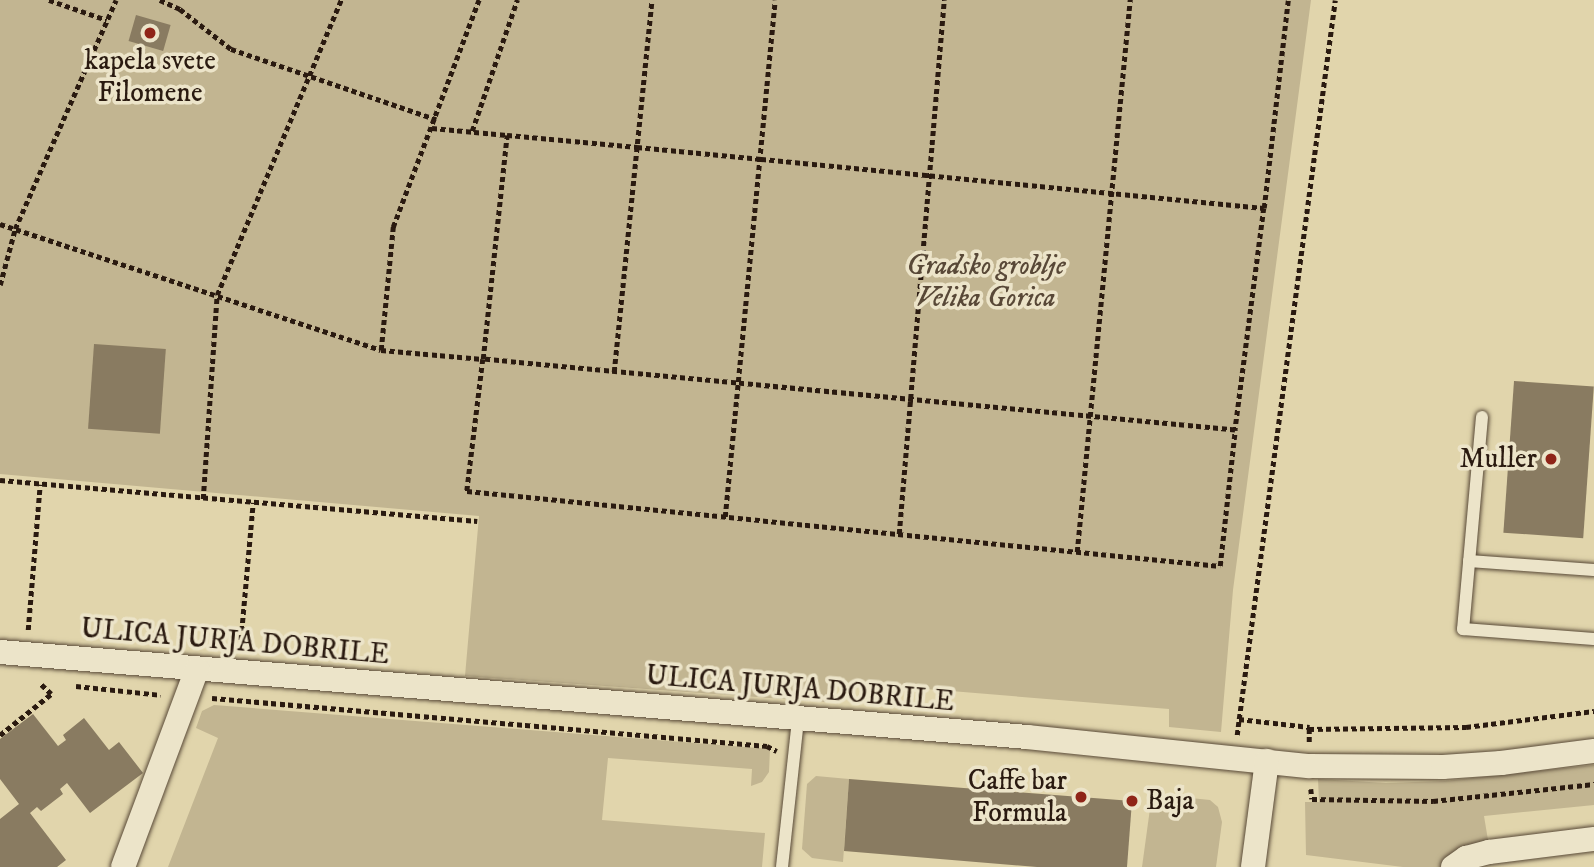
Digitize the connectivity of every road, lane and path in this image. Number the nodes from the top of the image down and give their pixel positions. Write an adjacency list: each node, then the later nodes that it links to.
1 (49, 0): 13 (path)
2 (116, 0): 13 (path)
3 (160, 0): 14 (path)
4 (341, 0): 14 (path)
5 (479, 0): 15 (path)
6 (517, 0): 17 (path)
7 (652, 0): 19 (path)
8 (775, 0): 20 (path)
9 (944, 0): 21 (path)
10 (1130, 0): 22 (path)
11 (1288, 0): 23 (path)
12 (1335, 0): 58 (path)
13 (107, 20): 25 (path)
14 (307, 75): 15 (path); 28 (path)
15 (436, 119): 16 (path)
16 (432, 128): 17 (path); 29 (path)
17 (472, 131): 18 (path)
18 (507, 135): 19 (path); 30 (path)
19 (638, 147): 20 (path); 31 (path)
20 (761, 159): 21 (path); 32 (path)
21 (931, 176): 22 (path); 33 (path)
22 (1109, 193): 23 (path); 34 (path)
23 (1264, 208): 36 (path)
24 (0, 224): 25 (path)
25 (15, 229): 26 (path); 28 (path)
26 (1, 274): 27 (path)
27 (0, 285)
28 (217, 295): 29 (path); 39 (path)
29 (381, 349): 30 (path)
30 (483, 359): 31 (path); 41 (path)
31 (614, 372): 32 (path)
32 (739, 384): 33 (path); 41 (path)
33 (909, 400): 34 (path); 43 (path)
34 (1089, 416): 36 (path); 44 (path)
35 (1482, 417): 45 (lane)
36 (1235, 430): 44 (path)
37 (0, 480): 38 (path)
38 (40, 484): 39 (path); 48 (path)
39 (203, 499): 40 (path)
40 (253, 503): 42 (path); 50 (path)
41 (725, 517): 43 (path)
42 (477, 521)
43 (898, 534): 44 (path)
44 (1077, 552)
45 (1469, 561): 46 (lane); 47 (lane)
46 (1594, 570)
47 (1594, 639)
48 (34, 645): 49 (street, ULICA JURJA DOBRILE); 51 (street, ULICA JURJA DOBRILE); 53 (path)
49 (0, 652)
50 (240, 652)
51 (197, 669): 56 (street); 57 (street, ULICA JURJA DOBRILE)
52 (32, 682): 53 (path)
53 (43, 683): 54 (path); 60 (path)
54 (56, 684)
55 (69, 686): 56 (path)
56 (187, 696): 62 (path); 66 (street)
57 (798, 719): 62 (lane); 63 (street, ULICA JURJA DOBRILE)
58 (1240, 719): 59 (path); 63 (path)
59 (1310, 727)
60 (0, 735)
61 (1594, 751): 64 (street, ULICA JURJA DOBRILE)
62 (794, 758): 67 (lane)
63 (1234, 758): 64 (street, ULICA JURJA DOBRILE)
64 (1267, 761): 68 (street)
65 (1594, 839): 69 (street)
66 (123, 867)
67 (782, 867)
68 (1253, 867)
69 (1453, 867)

